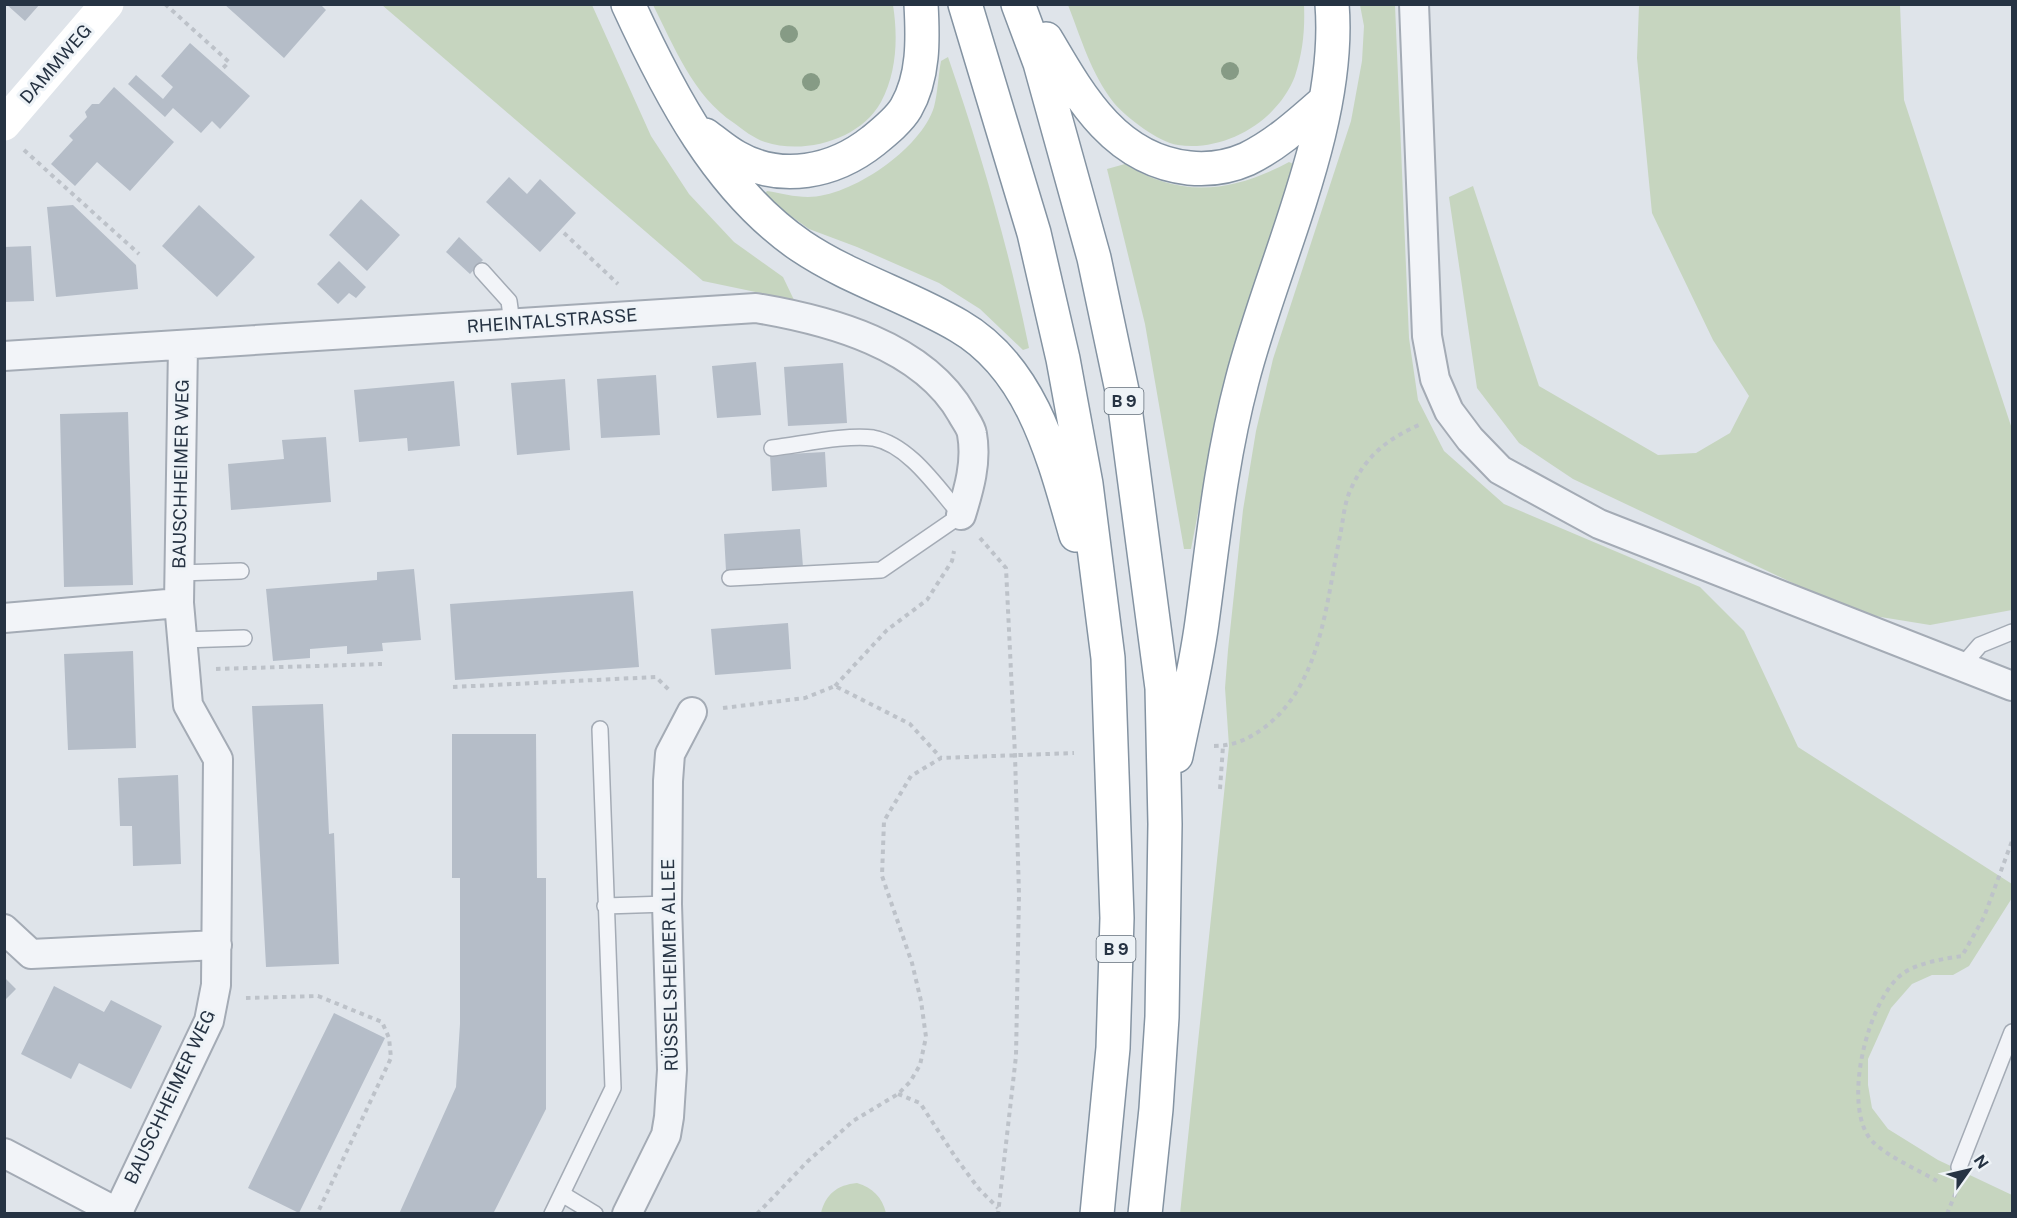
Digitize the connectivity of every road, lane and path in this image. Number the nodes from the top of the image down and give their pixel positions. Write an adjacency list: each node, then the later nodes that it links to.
1 (107, 4): 13 (main road, DAMMWEG)
2 (165, 4): 10 (path)
3 (628, 4): 12 (main road)
4 (921, 4): 12 (main road)
5 (965, 4): 32 (main road, B 9)
6 (1018, 4): 47 (main road, B 9)
7 (1029, 4): 11 (main road)
8 (1332, 4): 11 (main road)
9 (1414, 4): 21 (street)
10 (221, 70)
11 (1324, 102): 47 (main road)
12 (694, 127): 32 (main road)
13 (12, 135): 15 (path)
14 (564, 233): 17 (path)
15 (139, 254)
16 (482, 272): 18 (lane)
17 (626, 292)
18 (512, 323): 19 (street, RHEINTALSTRASSE); 23 (street, RHEINTALSTRASSE)
19 (183, 345): 20 (street, RHEINTALSTRASSE); 25 (street, BAUSCHHEIMER WEG)
20 (4, 356)
21 (1449, 411): 34 (street); 42 (path)
22 (772, 448): 23 (lane)
23 (962, 515): 26 (lane); 36 (path); 44 (path)
24 (241, 571): 25 (lane)
25 (179, 573): 27 (street, BAUSCHHEIMER WEG)
26 (730, 578)
27 (179, 603): 28 (street); 31 (street, BAUSCHHEIMER WEG)
28 (4, 618)
29 (2013, 632): 34 (lane)
30 (244, 638): 31 (lane)
31 (182, 640): 35 (street, BAUSCHHEIMER WEG)
32 (1108, 658): 66 (main road, B 9)
33 (382, 664): 35 (path)
34 (1961, 667): 37 (street)
35 (185, 670): 52 (street, BAUSCHHEIMER WEG)
36 (835, 686): 39 (path); 45 (path)
37 (2013, 686)
38 (453, 687): 39 (path)
39 (692, 712): 49 (street, RÜSSELSHEIMER ALLEE)
40 (600, 729): 50 (lane)
41 (1214, 746): 42 (path)
42 (1223, 746): 46 (path)
43 (1074, 753): 44 (path)
44 (1015, 755): 45 (path); 59 (path)
45 (941, 758): 55 (path)
46 (1220, 789)
47 (1164, 810): 67 (main road, B 9)
48 (2013, 840): 68 (path)
49 (667, 904): 50 (lane); 64 (street, RÜSSELSHEIMER ALLEE)
50 (605, 906): 58 (lane)
51 (4, 929): 52 (street)
52 (217, 945): 53 (street, BAUSCHHEIMER WEG)
53 (215, 999): 60 (street, BAUSCHHEIMER WEG); 61 (path)
54 (2013, 1032): 57 (lane)
55 (898, 1094): 59 (path); 65 (path)
56 (4, 1153): 60 (street)
57 (1959, 1167)
58 (562, 1194): 62 (lane); 63 (lane)
59 (998, 1211)
60 (118, 1213)
61 (317, 1214)
62 (552, 1214)
63 (595, 1214)
64 (627, 1214)
65 (757, 1214)
66 (1097, 1214)
67 (1145, 1214)
68 (1947, 1214)

